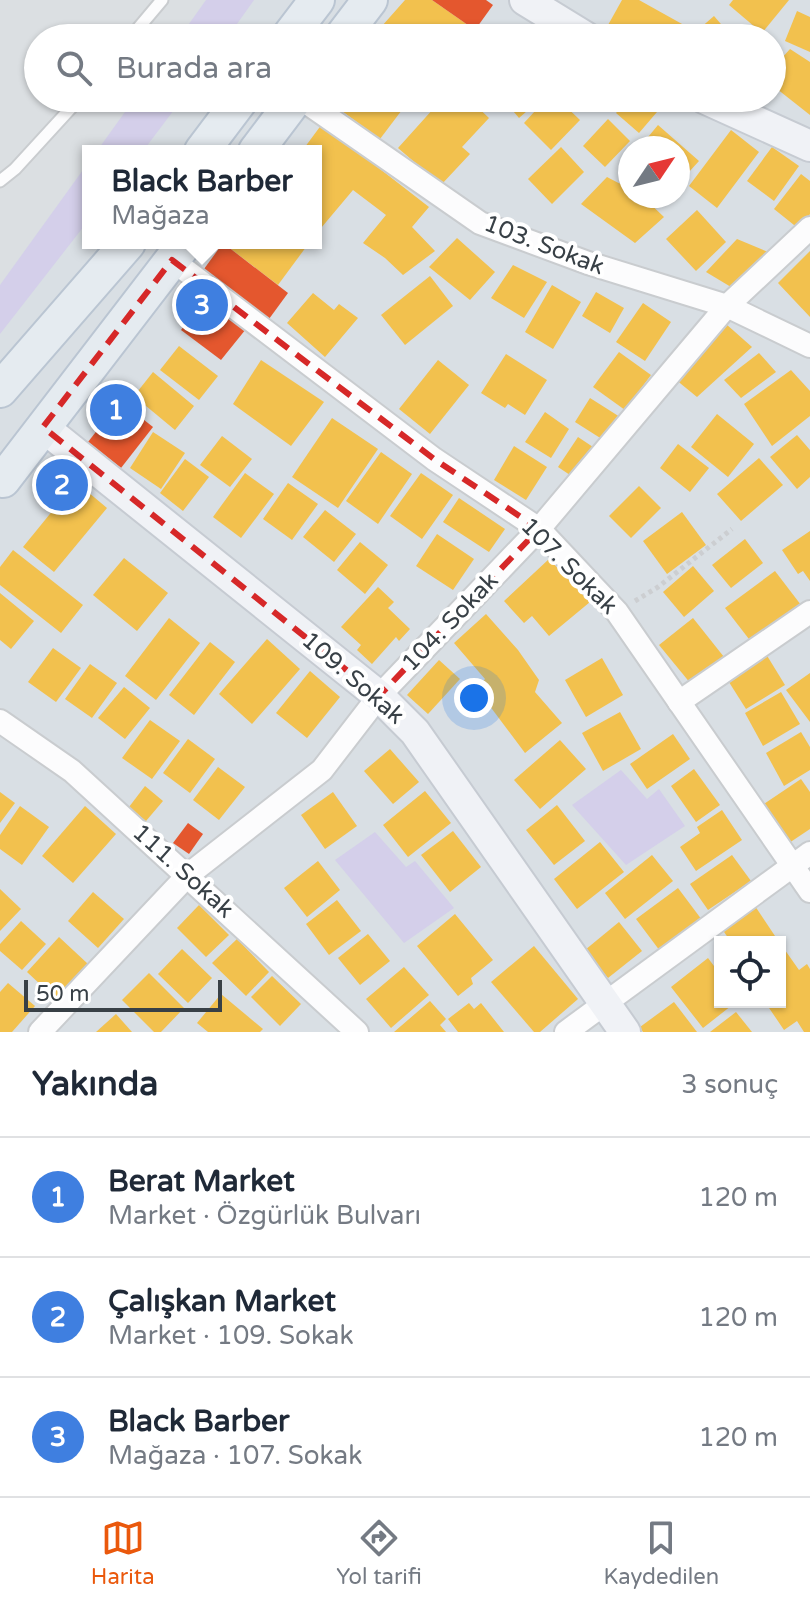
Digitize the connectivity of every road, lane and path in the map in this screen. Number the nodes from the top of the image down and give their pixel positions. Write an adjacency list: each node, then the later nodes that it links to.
1 (162, 0): 5 (lane)
2 (317, 0): 6 (main road)
3 (370, 0): 7 (main road)
4 (525, 0): 8 (street)
5 (142, 24)
6 (299, 24)
7 (352, 24)
8 (564, 24)
9 (67, 112): 17 (lane)
10 (231, 112): 14 (main road)
11 (287, 112): 15 (main road)
12 (318, 112): 21 (street, 103. Sokak)
13 (735, 112): 16 (street)
14 (207, 145)
15 (261, 145)
16 (810, 146)
17 (0, 181)
18 (810, 228): 21 (street, 104. Sokak)
19 (123, 249): 23 (main road)
20 (178, 252): 24 (main road); 26 (street, 107. Sokak)
21 (727, 306): 22 (street, 103. Sokak); 26 (street, 104. Sokak)
22 (810, 346)
23 (0, 390)
24 (43, 427): 25 (main road); 30 (street, 109. Sokak)
25 (1, 486)
26 (539, 529): 28 (street, 107. Sokak); 30 (street, 104. Sokak)
27 (732, 529): 28 (path)
28 (617, 612): 31 (street, 107. Sokak)
29 (810, 612): 31 (street)
30 (379, 696): 34 (street, 104. Sokak); 36 (street, 109. Sokak)
31 (679, 702): 33 (street, 107. Sokak)
32 (0, 721): 34 (street, 111. Sokak)
33 (801, 860): 35 (street, 107. Sokak); 36 (street)
34 (188, 875): 37 (street, 111. Sokak); 38 (street, 104. Sokak)
35 (810, 891)
36 (605, 1001): 39 (street); 40 (street, 109. Sokak)
37 (350, 1029)
38 (40, 1032)
39 (566, 1032)
40 (625, 1032)

